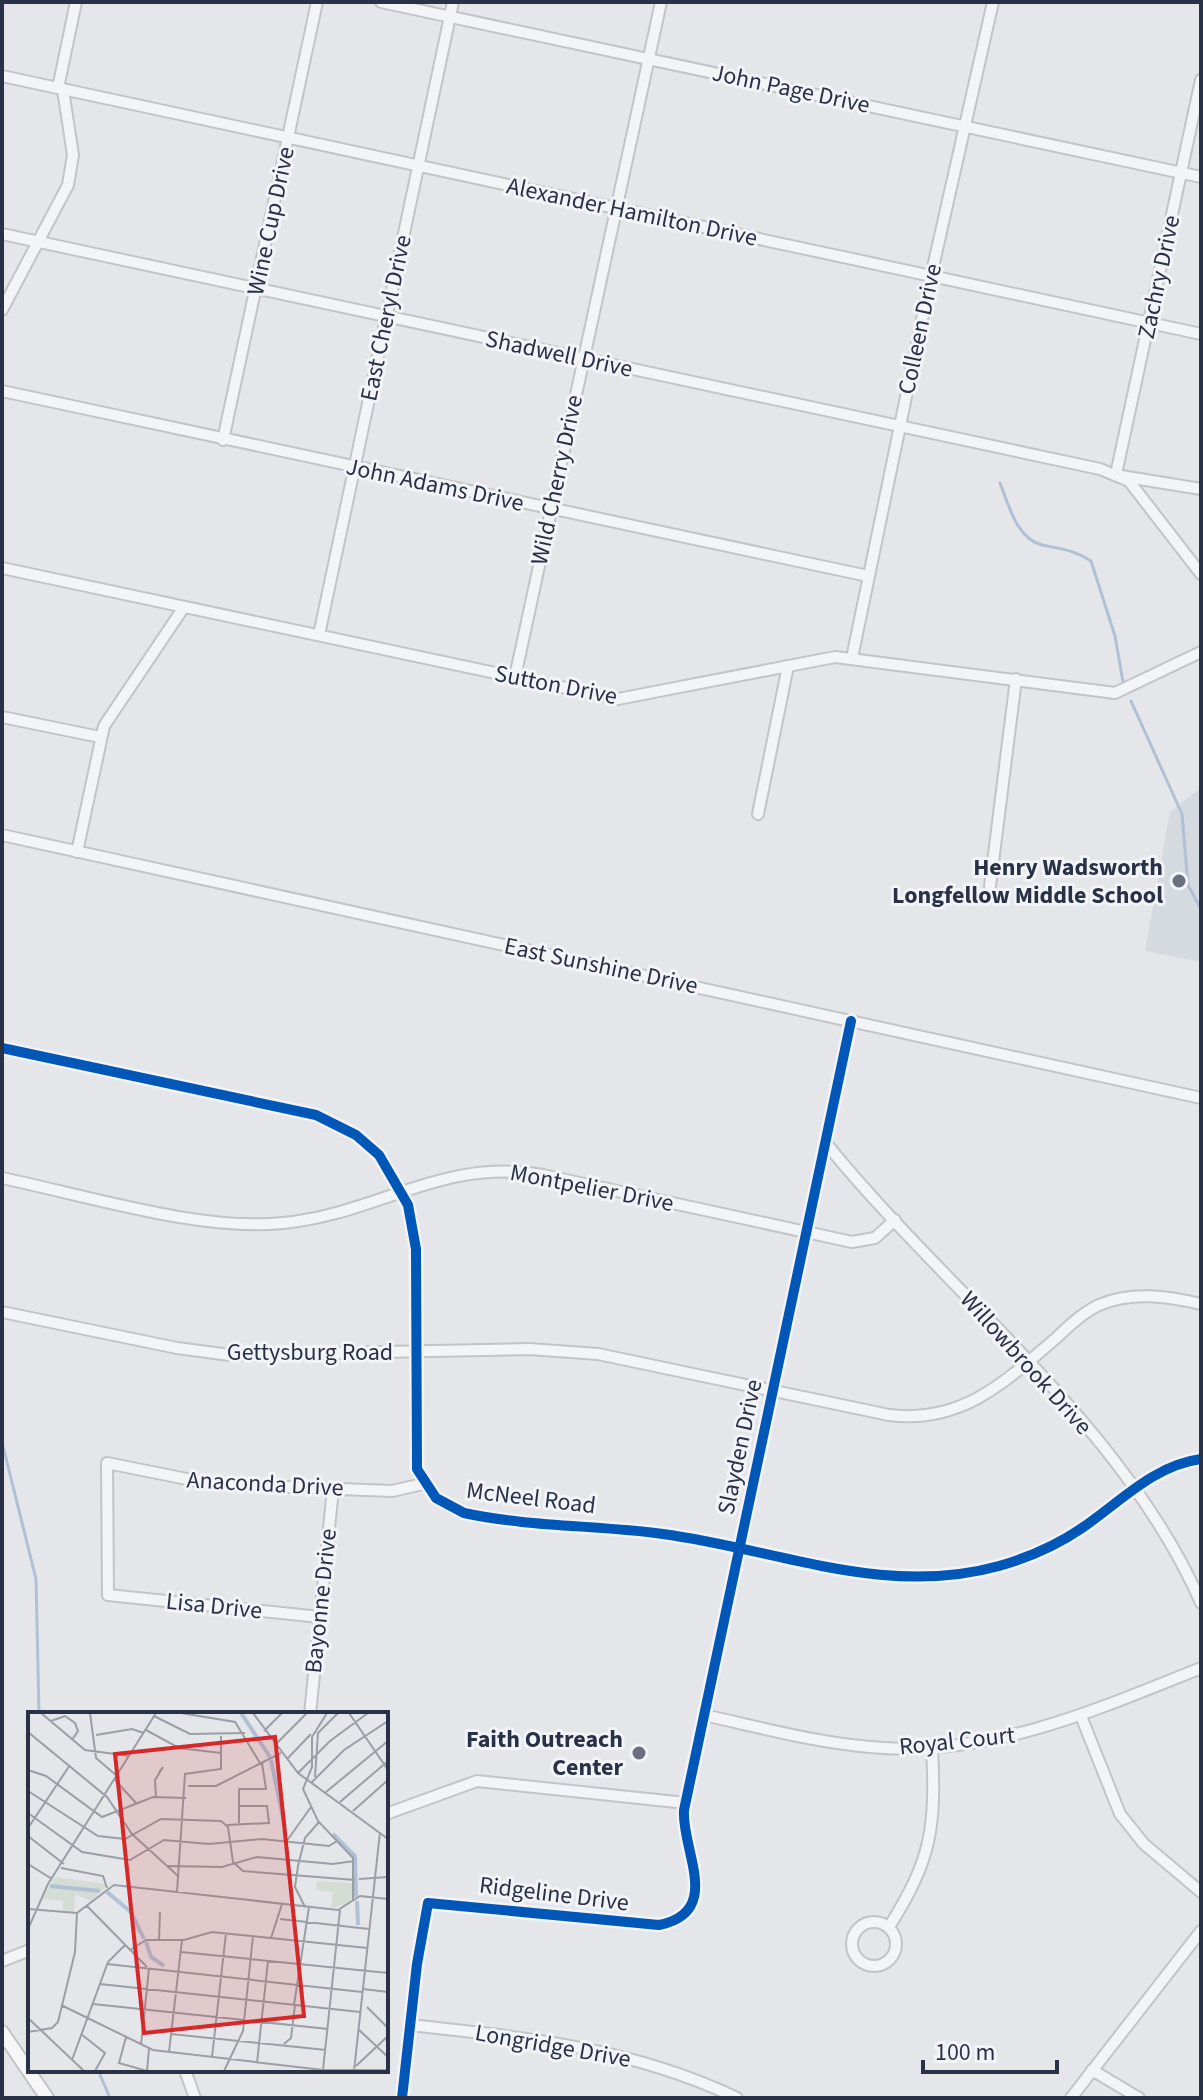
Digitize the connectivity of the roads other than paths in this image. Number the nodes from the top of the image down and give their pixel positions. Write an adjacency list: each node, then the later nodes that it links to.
1 (76, 2): 11 (street)
2 (317, 2): 13 (street, Wine Cup Drive)
3 (381, 2): 7 (street, John Page Drive)
4 (453, 2): 7 (street, East Cheryl Drive)
5 (661, 2): 8 (street, Wild Cherry Drive)
6 (993, 2): 12 (street, Colleen Drive)
7 (450, 17): 8 (street, John Page Drive); 14 (street, East Cheryl Drive)
8 (649, 59): 12 (street, John Page Drive); 17 (street, Wild Cherry Drive)
9 (2, 76): 11 (street, Alexander Hamilton Drive)
10 (1201, 80): 15 (street, Zachry Drive)
11 (61, 89): 13 (street, Alexander Hamilton Drive); 19 (street)
12 (963, 126): 15 (street, John Page Drive); 20 (street, Colleen Drive)
13 (288, 138): 14 (street, Alexander Hamilton Drive); 21 (street, Wine Cup Drive)
14 (419, 166): 17 (street, Alexander Hamilton Drive); 23 (street, East Cheryl Drive)
15 (1182, 172): 16 (street, John Page Drive); 24 (street, Zachry Drive)
16 (1201, 177)
17 (617, 209): 20 (street, Alexander Hamilton Drive); 26 (street, Wild Cherry Drive)
18 (2, 234): 19 (street, Shadwell Drive)
19 (37, 242): 21 (street, Shadwell Drive); 22 (street)
20 (931, 276): 24 (street, Alexander Hamilton Drive); 28 (street, Colleen Drive)
21 (256, 290): 23 (street, Shadwell Drive); 29 (street, Wine Cup Drive)
22 (2, 310)
23 (386, 317): 26 (street, Shadwell Drive); 30 (street, East Cheryl Drive)
24 (1149, 323): 25 (street, Alexander Hamilton Drive); 31 (street, Zachry Drive)
25 (1201, 334)
26 (583, 358): 28 (street, Shadwell Drive); 33 (street, Wild Cherry Drive)
27 (2, 391): 29 (street, John Adams Drive)
28 (900, 428): 31 (street, Shadwell Drive); 36 (street, Colleen Drive)
29 (223, 440): 30 (street, John Adams Drive)
30 (356, 468): 33 (street, John Adams Drive); 38 (street, East Cheryl Drive)
31 (1118, 475): 32 (street, Shadwell Drive); 35 (street)
32 (1201, 489)
33 (551, 510): 36 (street, John Adams Drive); 42 (street, Wild Cherry Drive)
34 (2, 568): 37 (street, Sutton Drive)
35 (1201, 574)
36 (868, 576): 40 (street, Colleen Drive)
37 (184, 607): 38 (street, Sutton Drive); 45 (street)
38 (319, 635): 42 (street, Sutton Drive)
39 (1201, 652): 43 (street, Sutton Drive)
40 (852, 658): 41 (street, Sutton Drive); 43 (street, Sutton Drive)
41 (788, 666): 42 (street, Sutton Drive); 46 (street)
42 (515, 677)
43 (1016, 679): 49 (street)
44 (2, 717): 45 (street)
45 (100, 737): 48 (street)
46 (758, 814)
47 (2, 835): 48 (street, East Sunshine Drive)
48 (77, 852): 50 (street, East Sunshine Drive)
49 (990, 886)
50 (851, 1021): 52 (street, East Sunshine Drive); 53 (street, Slayden Drive)
51 (2, 1048): 55 (street)
52 (1201, 1098)
53 (825, 1142): 56 (street, Willowbrook Drive); 57 (street, Slayden Drive)
54 (2, 1178): 55 (street, Montpelier Drive)
55 (402, 1191): 57 (street, Montpelier Drive); 60 (street)
56 (895, 1220): 57 (street, Montpelier Drive); 61 (street, Willowbrook Drive)
57 (806, 1232): 62 (street, Slayden Drive)
58 (1201, 1304): 61 (street, Gettysburg Road)
59 (2, 1312): 60 (street, Gettysburg Road)
60 (418, 1351): 62 (street, Gettysburg Road); 64 (street)
61 (1028, 1363): 62 (street, Gettysburg Road); 66 (street, Willowbrook Drive)
62 (772, 1390): 67 (street, Slayden Drive)
63 (1201, 1459): 66 (street, McNeel Road)
64 (423, 1484): 65 (street, Anaconda Drive); 67 (street, McNeel Road)
65 (333, 1489): 68 (street, Anaconda Drive); 70 (street, Bayonne Drive)
66 (1135, 1490): 67 (street, McNeel Road); 69 (street, Willowbrook Drive)
67 (739, 1548): 73 (street, Slayden Drive)
68 (108, 1595): 70 (street, Lisa Drive)
69 (1201, 1603)
70 (320, 1617): 72 (street, Bayonne Drive)
71 (1201, 1668): 74 (street, Royal Court)
72 (310, 1712)
73 (704, 1715): 75 (street, Royal Court); 76 (street, Slayden Drive)
74 (1081, 1716): 75 (street, Royal Court); 78 (street)
75 (932, 1747): 80 (street)
76 (686, 1803): 77 (street); 79 (street, Slayden Drive)
77 (388, 1813)
78 (1201, 1892)
79 (674, 1920): 84 (street, Ridgeline Drive)
80 (889, 1927): 80 (street)
81 (1201, 1931): 86 (street)
82 (28, 1951): 83 (street)
83 (2, 1961)
84 (410, 2025): 92 (street); 93 (street, Longridge Drive)
85 (4, 2039): 88 (main road)
86 (1092, 2070): 94 (street); 95 (street)
87 (28, 2072): 90 (main road)
88 (28, 2072)
89 (186, 2072): 91 (street)
90 (47, 2098)
91 (195, 2098)
92 (402, 2098)
93 (737, 2098)
94 (1071, 2098)
95 (1139, 2098)

